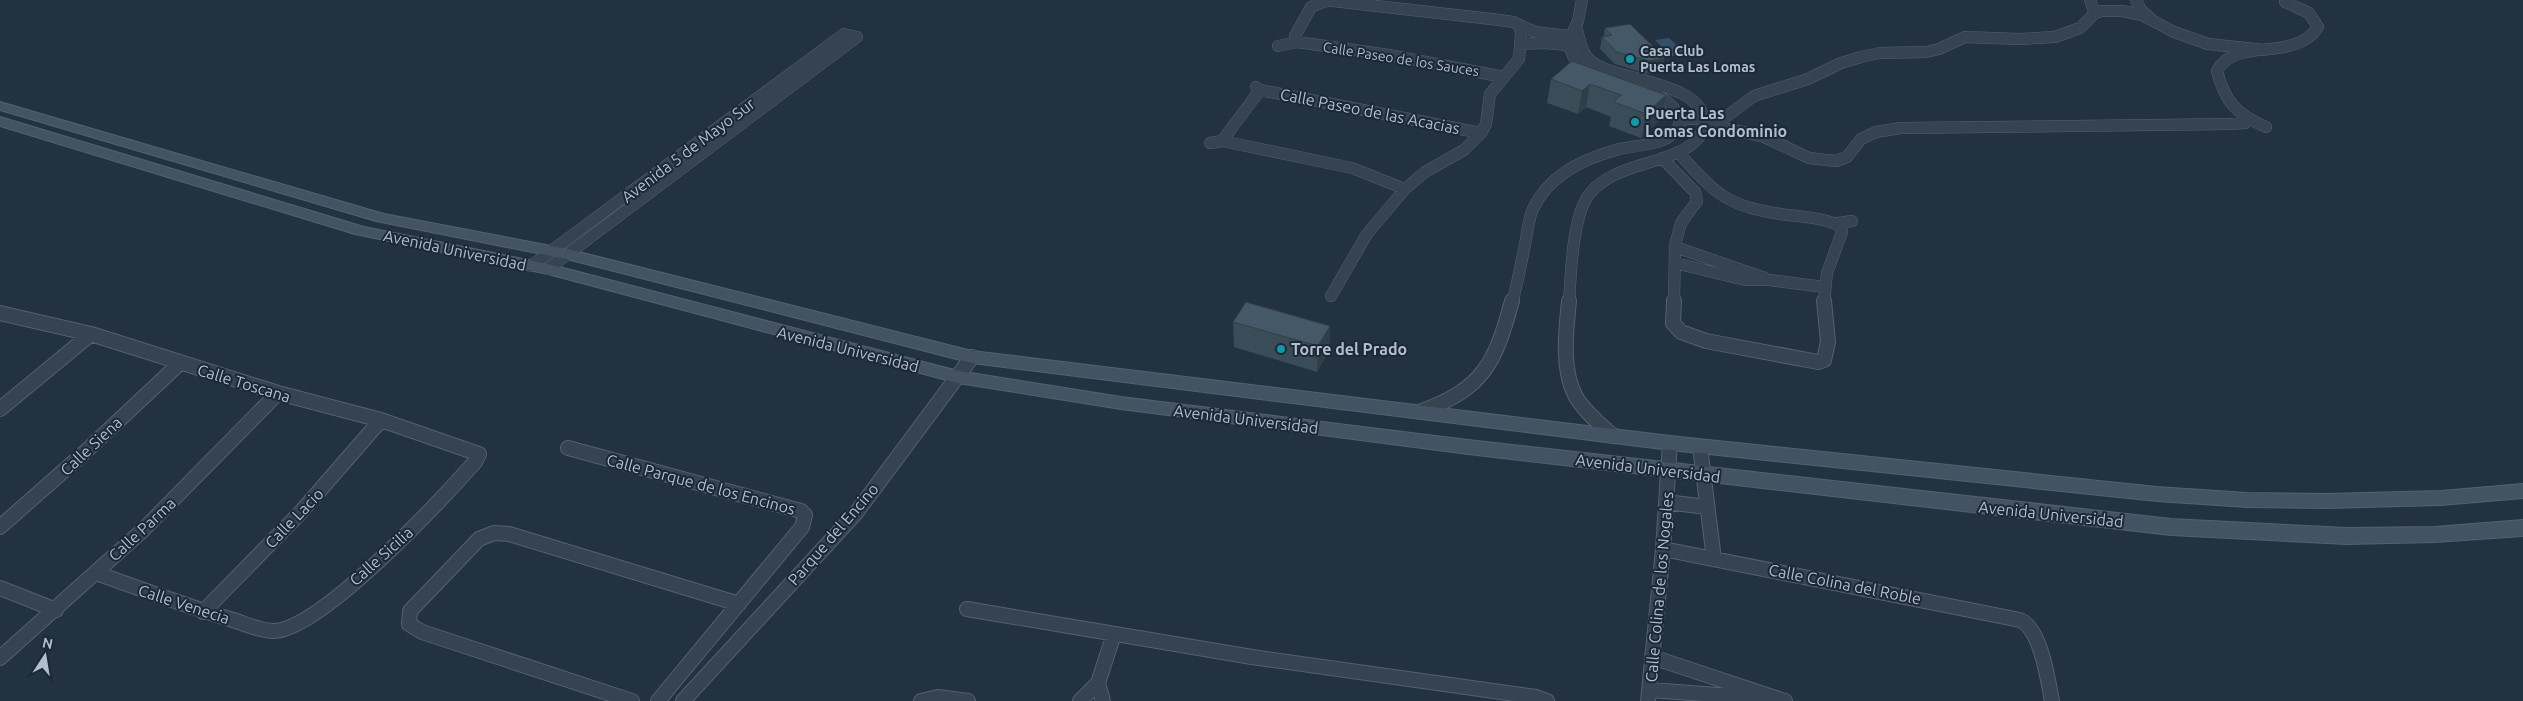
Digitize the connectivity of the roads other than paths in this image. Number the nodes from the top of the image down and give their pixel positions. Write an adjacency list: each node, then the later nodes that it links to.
1 (1325, 0): 8 (street); 11 (street)
2 (1582, 0): 9 (street)
3 (2090, 0): 6 (street)
4 (2136, 0): 7 (street)
5 (2285, 2): 16 (street)
6 (2094, 13): 7 (street); 23 (street)
7 (2151, 20): 14 (street)
8 (1519, 25): 10 (street); 13 (street)
9 (1576, 26): 10 (street); 12 (street)
10 (1569, 41): 12 (street); 13 (street); 22 (street)
11 (1297, 42): 15 (street); 18 (street, Calle Paseo de los Sauces)
12 (1581, 42): 23 (street)
13 (1520, 44): 18 (street)
14 (2208, 44): 16 (street); 17 (street)
15 (1278, 46)
16 (2265, 50): 17 (street)
17 (2224, 60): 20 (street)
18 (1504, 77): 25 (street)
19 (0, 106): 38 (main road, Avenida Universidad)
20 (2247, 120): 23 (street); 24 (street)
21 (0, 121): 40 (main road, Avenida Universidad)
22 (1680, 121): 23 (street); 29 (street)
23 (1705, 122): 28 (street)
24 (2266, 126)
25 (1481, 133): 26 (street, Calle Paseo de las Acacias); 33 (street)
26 (1222, 141): 27 (street); 33 (street)
27 (1210, 142)
28 (1678, 152): 30 (street); 32 (street)
29 (1604, 153): 31 (street); 51 (street)
30 (1662, 158): 31 (street); 34 (street)
31 (1625, 170): 53 (street)
32 (1710, 186): 34 (street); 36 (street)
33 (1406, 189): 43 (street)
34 (1695, 192): 37 (street)
35 (1852, 222): 36 (street)
36 (1837, 223): 42 (street)
37 (1675, 247): 39 (street); 41 (street)
38 (560, 252): 38 (street, Avenida 5 de Mayo Sur); 40 (street, Avenida 5 de Mayo Sur); 40 (street, Avenida 5 de Mayo Sur); 46 (main road, Avenida Universidad)
39 (1675, 264): 41 (street); 42 (street)
40 (539, 267): 48 (main road, Avenida Universidad)
41 (1769, 280): 42 (street)
42 (1824, 287)
43 (1331, 296)
44 (0, 313): 45 (street, Calle Toscana)
45 (91, 334): 47 (street, Calle Toscana); 50 (street)
46 (972, 357): 48 (street, Parque del Encino); 51 (main road, Avenida Universidad)
47 (180, 364): 49 (street, Calle Toscana); 63 (street, Calle Siena)
48 (958, 377): 58 (main road, Avenida Universidad); 82 (street, Parque del Encino)
49 (278, 393): 52 (street, Calle Toscana); 67 (street, Calle Parma)
50 (0, 409)
51 (1422, 411): 53 (main road, Avenida Universidad)
52 (381, 420): 57 (street, Calle Toscana); 72 (street, Calle Lacio)
53 (1613, 436): 54 (main road, Avenida Universidad)
54 (1670, 443): 55 (main road, Avenida Universidad); 58 (street, Calle Colina de los Nogales)
55 (1700, 447): 59 (street); 60 (main road, Avenida Universidad)
56 (568, 448): 69 (street, Calle Parque de los Encinos)
57 (475, 462): 73 (street, Calle Sicilia)
58 (1668, 471): 59 (main road, Avenida Universidad); 61 (street, Calle Colina de los Nogales)
59 (1703, 475): 62 (street); 64 (main road, Avenida Universidad)
60 (2523, 490)
61 (1666, 502): 62 (street); 65 (street, Calle Colina de los Nogales)
62 (1707, 507): 66 (street)
63 (0, 527)
64 (2523, 528)
65 (1664, 549): 66 (street, Calle Colina del Roble); 75 (street, Calle Colina de los Nogales)
66 (1714, 559): 88 (street, Calle Colina del Roble)
67 (96, 574): 70 (street, Calle Parma); 72 (street, Calle Venecia)
68 (0, 588): 70 (street)
69 (739, 604): 80 (street); 81 (street, Calle Parque de los Encinos)
70 (56, 610): 76 (street, Calle Parma)
71 (967, 610): 74 (street)
72 (203, 612): 73 (street, Calle Venecia)
73 (274, 632)
74 (1114, 634): 77 (street); 87 (street)
75 (1652, 657): 78 (street, Calle Colina de los Nogales); 79 (street)
76 (0, 658)
77 (1098, 682): 85 (street); 86 (street)
78 (1649, 696): 79 (street)
79 (1780, 700)
80 (632, 701)
81 (658, 701)
82 (683, 701)
83 (922, 701): 84 (street)
84 (968, 701)
85 (1080, 701)
86 (1103, 701)
87 (1547, 701)
88 (2052, 701)

